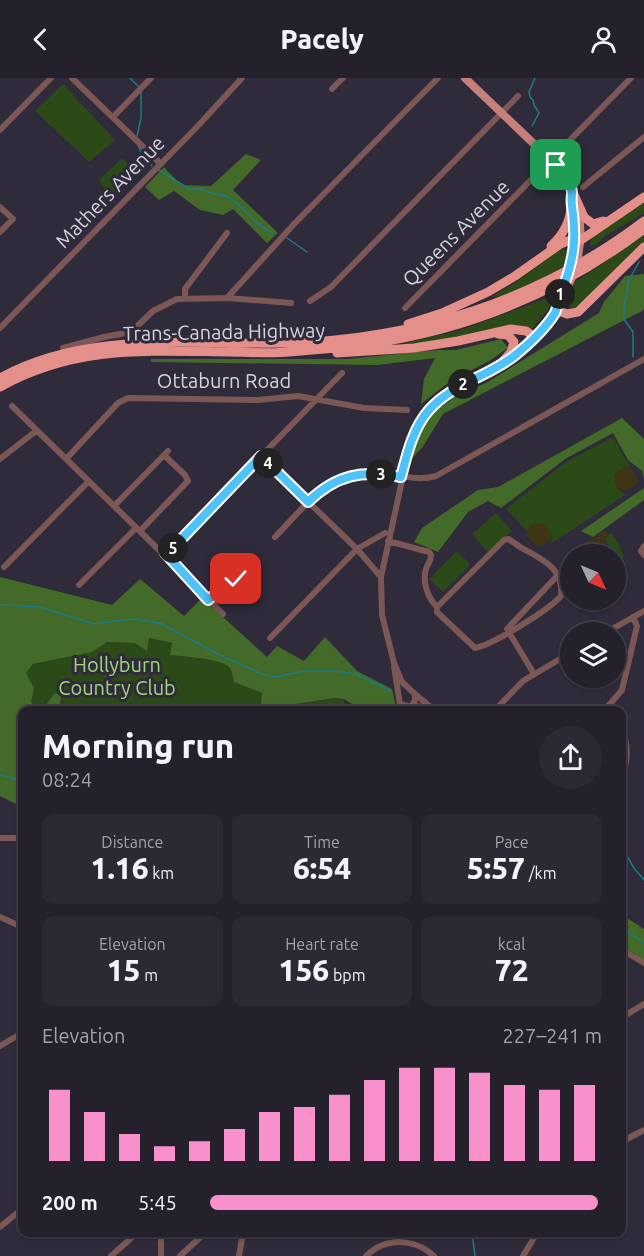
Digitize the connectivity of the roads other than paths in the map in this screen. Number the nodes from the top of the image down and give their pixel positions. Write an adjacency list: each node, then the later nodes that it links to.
1 (51, 78): 13 (street)
2 (72, 78): 12 (street)
3 (151, 78): 12 (street)
4 (242, 78): 16 (street, Mathers Avenue)
5 (343, 78): 9 (street)
6 (438, 78): 30 (street)
7 (465, 78): 11 (main road)
8 (631, 78): 15 (street, Queens Avenue)
9 (332, 89)
10 (518, 96): 11 (street)
11 (501, 113): 15 (main road); 31 (street)
12 (113, 117): 16 (street)
13 (0, 130)
14 (644, 137): 17 (street)
15 (551, 160): 18 (main road); 33 (street, Queens Avenue)
16 (162, 164): 35 (street, Mathers Avenue)
17 (583, 187)
18 (572, 190): 19 (highway); 20 (main road); 26 (main road)
19 (643, 198): 26 (highway)
20 (571, 204): 26 (main road); 28 (highway)
21 (0, 207): 24 (street)
22 (644, 221): 38 (highway, Trans-Canada Highway)
23 (644, 229): 40 (highway, Trans-Canada Highway)
24 (0, 232)
25 (227, 232): 29 (street)
26 (578, 240): 28 (highway); 34 (main road)
27 (644, 247): 34 (highway)
28 (541, 257): 38 (highway)
29 (185, 297): 30 (street); 39 (street)
30 (227, 298): 32 (street)
31 (310, 301)
32 (291, 303)
33 (405, 308)
34 (556, 310): 37 (main road)
35 (0, 328)
36 (475, 337): 37 (highway); 40 (highway); 42 (highway)
37 (535, 338): 42 (street)
38 (270, 343): 44 (highway, Trans-Canada Highway)
39 (63, 348)
40 (290, 352): 45 (highway, Trans-Canada Highway)
41 (644, 359): 53 (street)
42 (497, 368): 53 (street)
43 (342, 373): 46 (street)
44 (0, 378)
45 (0, 387)
46 (316, 399): 48 (street, Ottaburn Road); 50 (street); 52 (street, Ottaburn Road)
47 (12, 406): 49 (street)
48 (407, 410)
49 (36, 431): 51 (street); 52 (street)
50 (261, 456): 55 (street); 63 (street)
51 (0, 459)
52 (66, 459): 54 (street)
53 (401, 477): 55 (street); 60 (street)
54 (88, 482): 56 (street); 65 (street)
55 (308, 502): 59 (street); 62 (street)
56 (114, 506): 57 (street); 57 (street)
57 (138, 529): 63 (street); 69 (street)
58 (385, 533): 62 (street)
59 (275, 537)
60 (388, 541): 67 (street); 71 (street)
61 (644, 546): 64 (street)
62 (357, 549): 67 (street); 77 (street)
63 (165, 553): 70 (street)
64 (644, 555)
65 (4, 567)
66 (558, 575): 71 (street); 76 (street); 76 (street)
67 (381, 577): 79 (street)
68 (236, 579): 70 (street)
69 (79, 585)
70 (208, 600): 73 (street)
71 (437, 607): 76 (street)
72 (644, 611): 74 (street)
73 (223, 614)
74 (633, 617): 75 (street); 84 (street)
75 (624, 622)
76 (508, 632): 80 (street)
77 (270, 638)
78 (560, 659): 80 (street)
79 (394, 663): 81 (street); 82 (street)
80 (534, 674): 88 (street)
81 (408, 689): 82 (street); 83 (street)
82 (399, 694): 85 (street)
83 (415, 694): 86 (street); 87 (street)
84 (612, 702): 89 (street); 90 (street)
85 (404, 706)
86 (408, 706)
87 (427, 706)
88 (499, 706)
89 (608, 706)
90 (614, 706)
91 (626, 746): 92 (street)
92 (626, 770)
93 (0, 838): 94 (street)
94 (18, 838)
95 (0, 917): 96 (street)
96 (18, 925)
97 (626, 952): 98 (street)
98 (644, 963)
99 (644, 1004): 100 (street)
100 (626, 1015)
101 (18, 1035): 102 (street)
102 (0, 1046)
103 (644, 1130): 104 (street)
104 (626, 1139)
105 (18, 1212): 106 (street)
106 (0, 1227)
107 (132, 1237): 112 (street)
108 (160, 1237): 113 (street)
109 (201, 1237): 114 (street)
110 (242, 1237): 115 (street)
111 (535, 1237): 118 (street)
112 (111, 1256)
113 (161, 1256)
114 (180, 1256)
115 (239, 1256)
116 (366, 1256): 117 (street)
117 (434, 1256)
118 (523, 1256)

